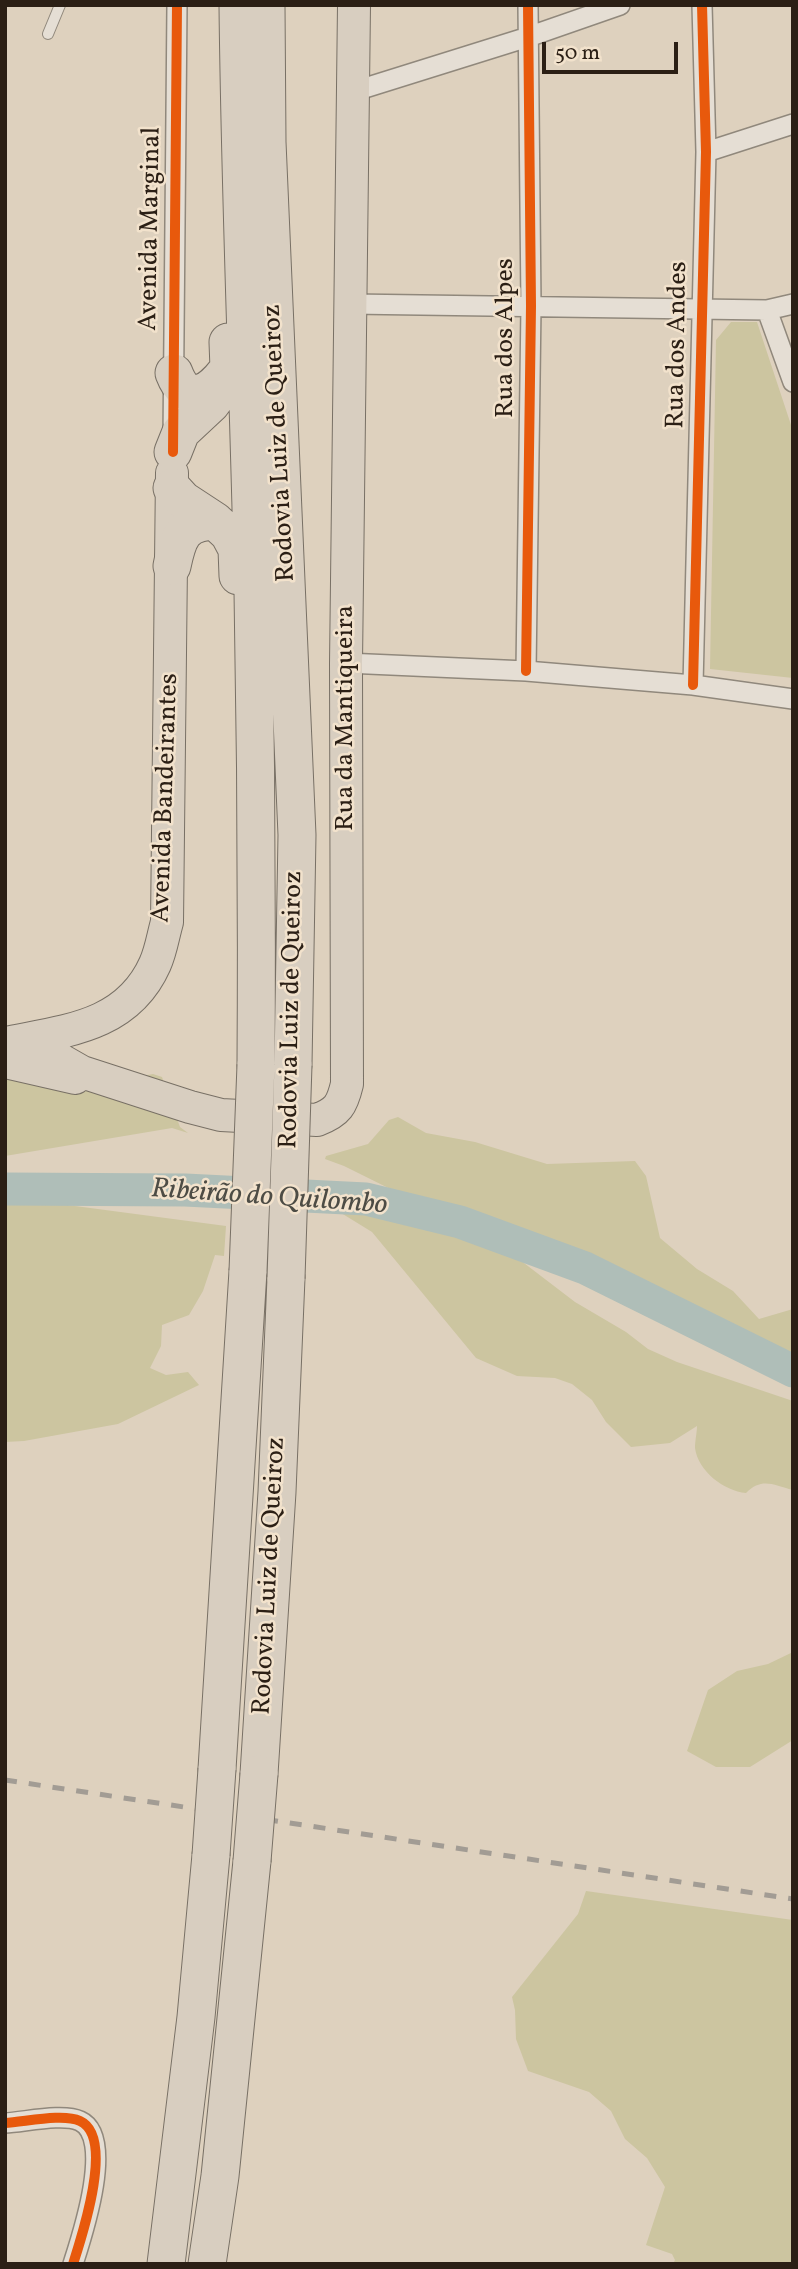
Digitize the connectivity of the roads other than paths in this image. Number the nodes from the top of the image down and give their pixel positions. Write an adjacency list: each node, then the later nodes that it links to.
1 (60, 5): 10 (lane)
2 (177, 5): 21 (street, Avenida Marginal)
3 (222, 5): 20 (highway)
4 (238, 5): 30 (highway, Rodovia Luiz de Queiroz)
5 (265, 5): 38 (highway, Rodovia Luiz de Queiroz, bridge)
6 (354, 5): 12 (main road, Rua da Mantiqueira)
7 (528, 5): 11 (street, Rua dos Alpes)
8 (620, 5): 11 (street)
9 (702, 5): 14 (street, Rua dos Andes)
10 (48, 34)
11 (528, 37): 12 (street); 17 (street, Rua dos Alpes)
12 (352, 92): 15 (main road, Rua da Mantiqueira)
13 (793, 124): 14 (street)
14 (706, 152): 18 (street, Rua dos Andes)
15 (351, 304): 17 (street); 26 (main road, Rua da Mantiqueira)
16 (793, 304): 19 (street)
17 (531, 306): 18 (street); 27 (street, Rua dos Alpes)
18 (703, 308): 19 (street); 28 (street, Rua dos Andes)
19 (767, 310): 22 (street)
20 (229, 369): 21 (highway); 23 (highway)
21 (174, 373): 23 (street, Avenida Marginal)
22 (793, 383)
23 (172, 470): 24 (highway); 25 (main road, Avenida Bandeirantes)
24 (215, 521): 25 (highway); 30 (highway)
25 (172, 566): 31 (main road, Avenida Bandeirantes)
26 (346, 663): 27 (street); 35 (main road, Rua da Mantiqueira)
27 (526, 671): 28 (street)
28 (693, 685): 29 (street)
29 (793, 699)
30 (256, 861): 36 (highway, Rodovia Luiz de Queiroz, bridge)
31 (92, 1023): 32 (main road, Avenida Bandeirantes); 35 (main road)
32 (44, 1035): 33 (main road, Avenida Bandeirantes); 35 (main road, Rua da Mantiqueira)
33 (5, 1043)
34 (5, 1062): 35 (main road)
35 (112, 1080)
36 (184, 2119): 40 (highway); 41 (highway, Rodovia Luiz de Queiroz)
37 (5, 2123): 39 (street)
38 (220, 2176): 42 (highway, Rodovia Luiz de Queiroz); 43 (highway)
39 (73, 2264)
40 (144, 2264)
41 (166, 2264)
42 (207, 2264)
43 (220, 2264)

